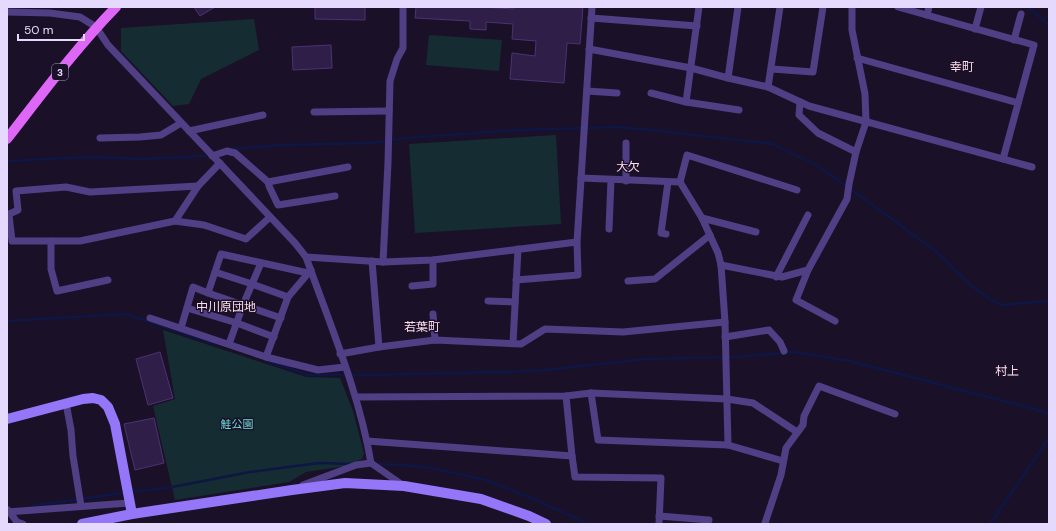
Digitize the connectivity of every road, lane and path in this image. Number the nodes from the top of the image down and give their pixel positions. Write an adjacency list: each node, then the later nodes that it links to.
1 (116, 7): 18 (main road, 3)
2 (403, 7): 34 (street)
3 (592, 7): 16 (street)
4 (699, 7): 17 (street)
5 (738, 7): 25 (street)
6 (780, 7): 24 (street)
7 (823, 7): 24 (street)
8 (852, 7): 22 (street)
9 (898, 7): 15 (street)
10 (929, 7): 15 (street)
11 (981, 7): 19 (street)
12 (27, 10): 13 (street); 18 (street)
13 (7, 12)
14 (1021, 14): 20 (street)
15 (927, 15): 19 (street)
16 (591, 18): 17 (street); 21 (street)
17 (697, 26): 23 (street)
18 (96, 28): 38 (street); 41 (main road, 3)
19 (975, 29): 20 (street)
20 (1014, 40): 32 (street)
21 (589, 49): 23 (street); 27 (street)
22 (857, 58): 32 (street); 37 (street)
23 (691, 68): 25 (street); 30 (street)
24 (772, 69): 26 (street)
25 (728, 78): 26 (street)
26 (768, 87): 31 (street)
27 (587, 91): 28 (street); 49 (street)
28 (616, 93)
29 (651, 93): 30 (street)
30 (686, 102): 33 (street)
31 (800, 102): 37 (street); 43 (street)
32 (1018, 103): 45 (street)
33 (739, 110)
34 (389, 111): 35 (street); 73 (street)
35 (314, 112)
36 (263, 115): 39 (street)
37 (866, 122): 43 (street); 45 (street)
38 (181, 123): 39 (street); 40 (street)
39 (189, 131): 44 (street)
40 (100, 138)
41 (7, 139)
42 (626, 143): 51 (street)
43 (856, 152): 76 (street)
44 (212, 156): 46 (street); 52 (street)
45 (1003, 159): 48 (street)
46 (220, 163): 55 (street); 60 (street)
47 (348, 167): 52 (street)
48 (1032, 167)
49 (581, 178): 50 (street); 68 (street)
50 (611, 180): 51 (street); 63 (street)
51 (626, 181): 53 (street)
52 (268, 182): 57 (street)
53 (668, 182): 54 (street); 65 (street)
54 (680, 182): 56 (street); 61 (street)
55 (198, 186): 58 (street); 62 (street)
56 (797, 190)
57 (335, 196)
58 (8, 215): 67 (street)
59 (808, 215): 79 (street)
60 (270, 217): 62 (street); 70 (street)
61 (702, 218): 64 (street); 66 (street)
62 (175, 221): 67 (street)
63 (609, 229)
64 (756, 232)
65 (666, 234)
66 (710, 235): 75 (street); 82 (street)
67 (51, 241): 80 (street)
68 (577, 242): 69 (street); 81 (street)
69 (518, 249): 71 (street); 81 (street)
70 (306, 257): 72 (street); 77 (street)
71 (433, 260): 73 (street); 84 (street)
72 (372, 261): 73 (street); 103 (street)
73 (383, 262)
74 (261, 263): 77 (street); 78 (street); 83 (street)
75 (721, 265): 79 (street); 95 (street)
76 (808, 270): 79 (street); 94 (street)
77 (309, 271): 86 (street); 105 (street)
78 (215, 272): 83 (street); 85 (street)
79 (776, 277)
80 (108, 280)
81 (516, 280): 88 (street)
82 (628, 281)
83 (252, 284): 86 (street); 89 (street)
84 (412, 286)
85 (208, 293): 89 (street); 90 (street)
86 (288, 297): 93 (street)
87 (488, 301): 88 (street)
88 (515, 302): 101 (street)
89 (243, 305): 93 (street); 96 (street)
90 (187, 308): 96 (street); 97 (street)
91 (433, 314): 100 (street)
92 (150, 318): 97 (street)
93 (281, 318): 98 (street)
94 (836, 321)
95 (725, 322): 99 (street); 101 (street)
96 (237, 323): 98 (street); 102 (street)
97 (181, 328): 102 (street)
98 (274, 337): 106 (street)
99 (725, 337): 104 (street); 111 (street)
100 (435, 340): 101 (street); 103 (street)
101 (513, 343)
102 (230, 344): 106 (street)
103 (379, 347): 105 (street)
104 (784, 351)
105 (340, 354): 107 (street)
106 (266, 357): 107 (street)
107 (345, 367): 110 (street)
108 (591, 392): 109 (street); 111 (street); 117 (street)
109 (566, 396): 110 (street); 118 (street)
110 (356, 397): 116 (street)
111 (727, 399): 115 (street); 117 (street)
112 (66, 403): 114 (street); 123 (street); 124 (street)
113 (895, 414): 115 (street)
114 (7, 419)
115 (797, 432): 119 (street)
116 (367, 441): 118 (street); 120 (street)
117 (728, 445): 119 (street)
118 (572, 456): 127 (street)
119 (783, 461): 129 (street)
120 (371, 463): 121 (street); 122 (street)
121 (404, 486): 122 (street); 132 (street)
122 (292, 490): 126 (street)
123 (129, 503): 124 (street); 126 (street)
124 (80, 506): 125 (street)
125 (7, 511): 130 (street)
126 (132, 514): 131 (street)
127 (659, 516): 128 (street); 133 (street)
128 (710, 520)
129 (765, 523)
130 (23, 524)
131 (82, 524)
132 (546, 524)
133 (659, 524)

